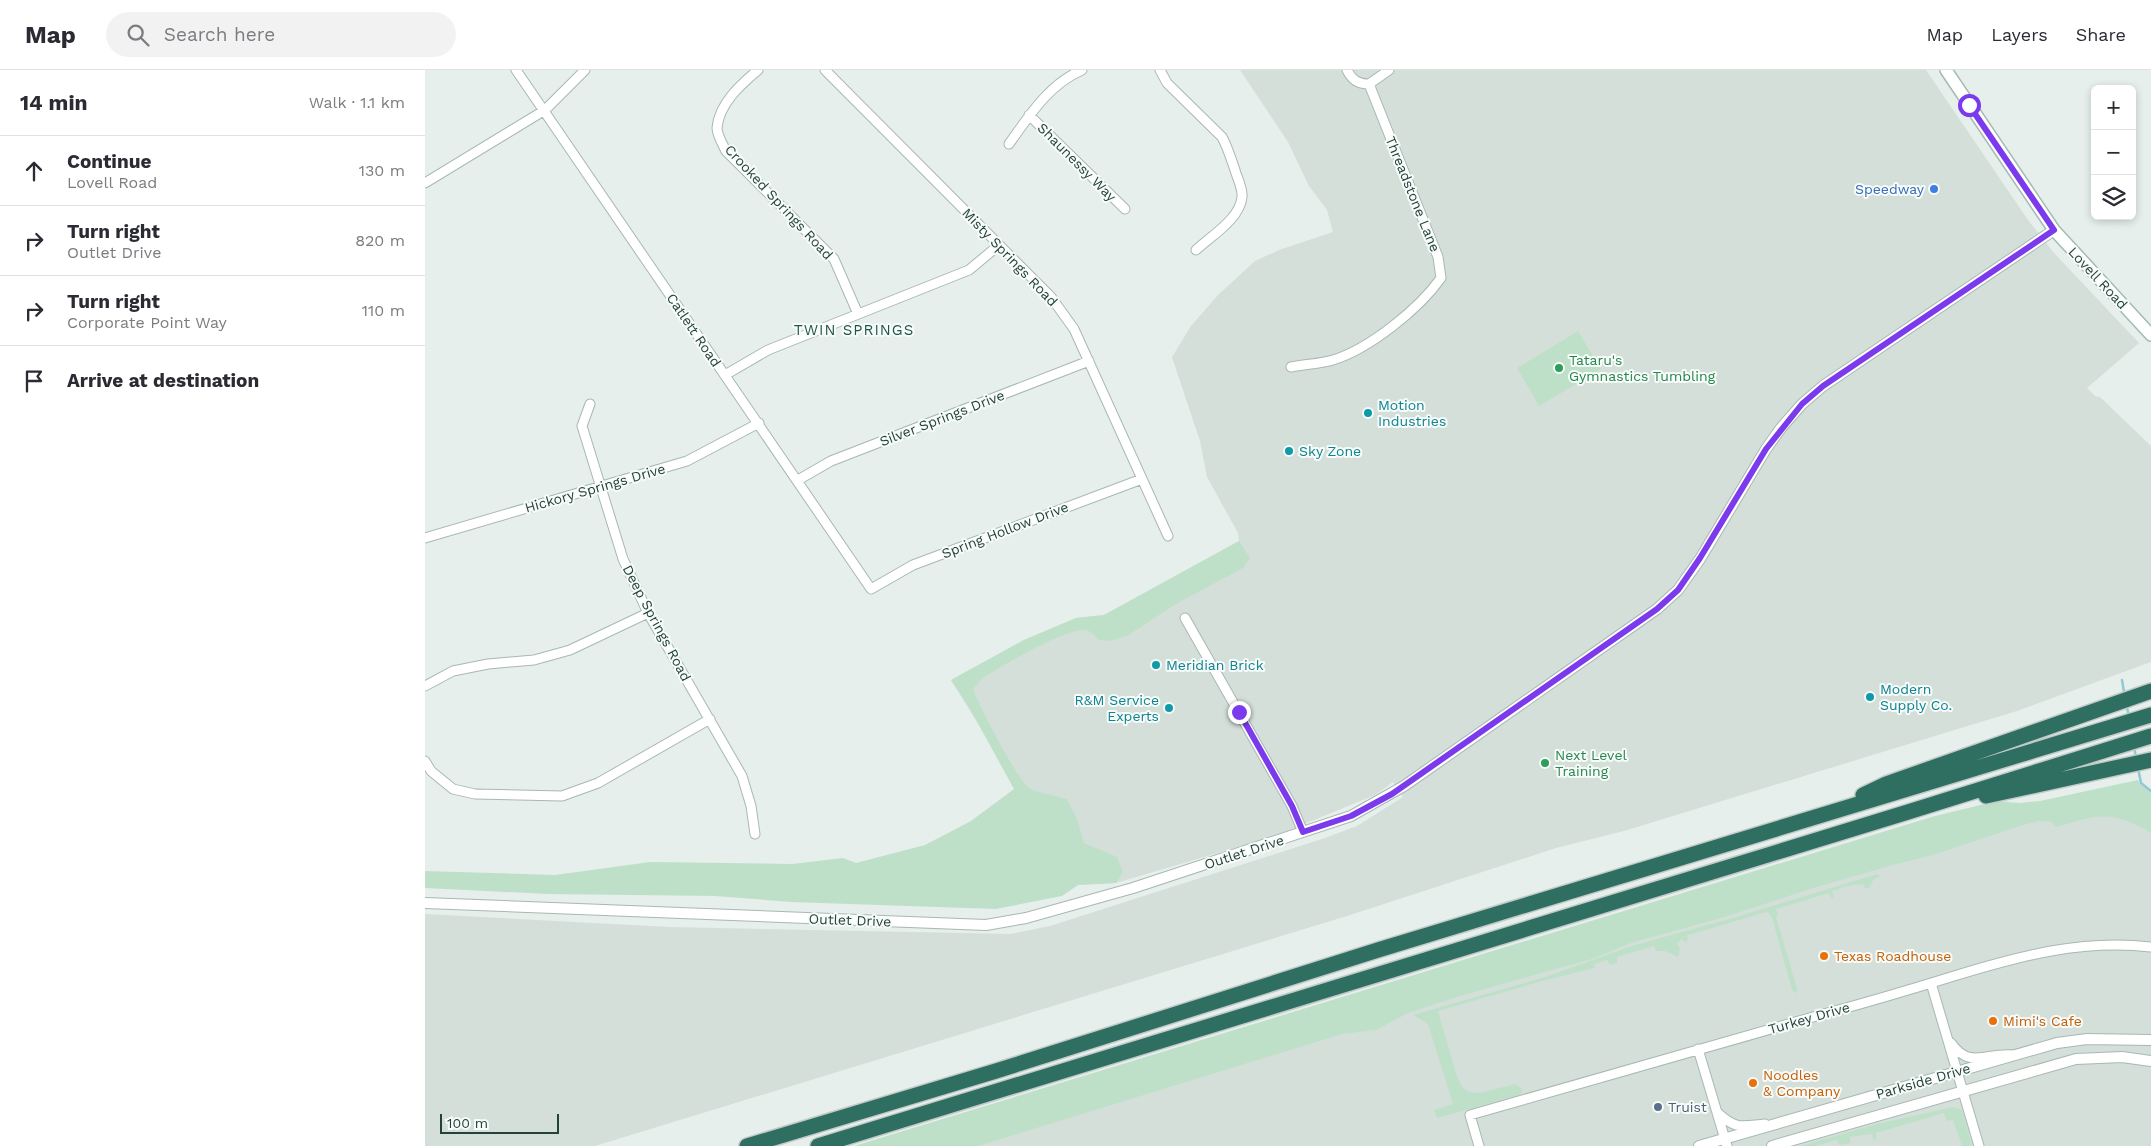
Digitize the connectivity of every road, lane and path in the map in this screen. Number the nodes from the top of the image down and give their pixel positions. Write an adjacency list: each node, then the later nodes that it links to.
1 (516, 70): 11 (street, Catlett Road)
2 (585, 70): 11 (street)
3 (757, 70): 19 (street, Crooked Springs Road)
4 (825, 70): 17 (street, Misty Springs Road)
5 (1082, 70): 12 (street)
6 (1160, 70): 18 (street)
7 (1347, 70): 10 (street)
8 (1389, 70): 10 (street)
9 (1946, 70): 16 (main road, Lovell Road)
10 (1369, 84): 22 (street, Threadstone Lane)
11 (545, 110): 14 (street); 23 (street, Catlett Road)
12 (1029, 115): 13 (street); 15 (street, Shaunessy Way)
13 (1009, 144)
14 (425, 183)
15 (1125, 210)
16 (2054, 230): 20 (main road, Lovell Road); 43 (street, Outlet Drive)
17 (999, 245): 19 (street); 21 (street, Misty Springs Road)
18 (1197, 250)
19 (858, 314): 23 (street)
20 (2151, 334)
21 (1089, 361): 26 (street, Misty Springs Road); 27 (street, Silver Springs Drive)
22 (1291, 367)
23 (725, 375): 25 (street, Catlett Road)
24 (590, 404): 28 (street, Deep Springs Road)
25 (759, 424): 27 (street, Catlett Road); 28 (street, Hickory Springs Drive)
26 (1142, 479): 29 (street, Misty Springs Road); 31 (street, Spring Hollow Drive)
27 (798, 480): 31 (street, Catlett Road)
28 (601, 486): 30 (street, Hickory Springs Drive); 32 (street, Deep Springs Road)
29 (1168, 536)
30 (425, 538)
31 (871, 589)
32 (648, 613): 34 (street); 37 (street, Deep Springs Road)
33 (1185, 618): 43 (street)
34 (425, 686)
35 (2151, 691): 42 (highway)
36 (2151, 716): 42 (highway)
37 (710, 719): 40 (street); 44 (street, Deep Springs Road)
38 (2139, 740): 41 (highway)
39 (2151, 760): 41 (highway)
40 (425, 761)
41 (1908, 812): 59 (highway)
42 (1817, 817): 58 (highway)
43 (1303, 832): 45 (street, Outlet Drive)
44 (755, 834)
45 (425, 903)
46 (2151, 947): 47 (street, Turkey Drive)
47 (1931, 983): 48 (street); 50 (street, Turkey Drive)
48 (1947, 1037): 51 (street); 53 (street)
49 (2151, 1040): 51 (street, Parkside Drive)
50 (1698, 1049): 55 (street); 60 (street, Turkey Drive)
51 (2016, 1055): 53 (street, Parkside Drive)
52 (2151, 1060): 54 (street, Parkside Drive)
53 (1957, 1072): 54 (street); 56 (street, Parkside Drive)
54 (1964, 1090): 62 (street, Parkside Drive); 63 (street)
55 (1717, 1112): 56 (street); 57 (street)
56 (1775, 1124): 57 (street, Parkside Drive)
57 (1726, 1142): 61 (street, Parkside Drive)
58 (747, 1146)
59 (818, 1146)
60 (1479, 1146)
61 (1699, 1146)
62 (1772, 1146)
63 (1979, 1146)

